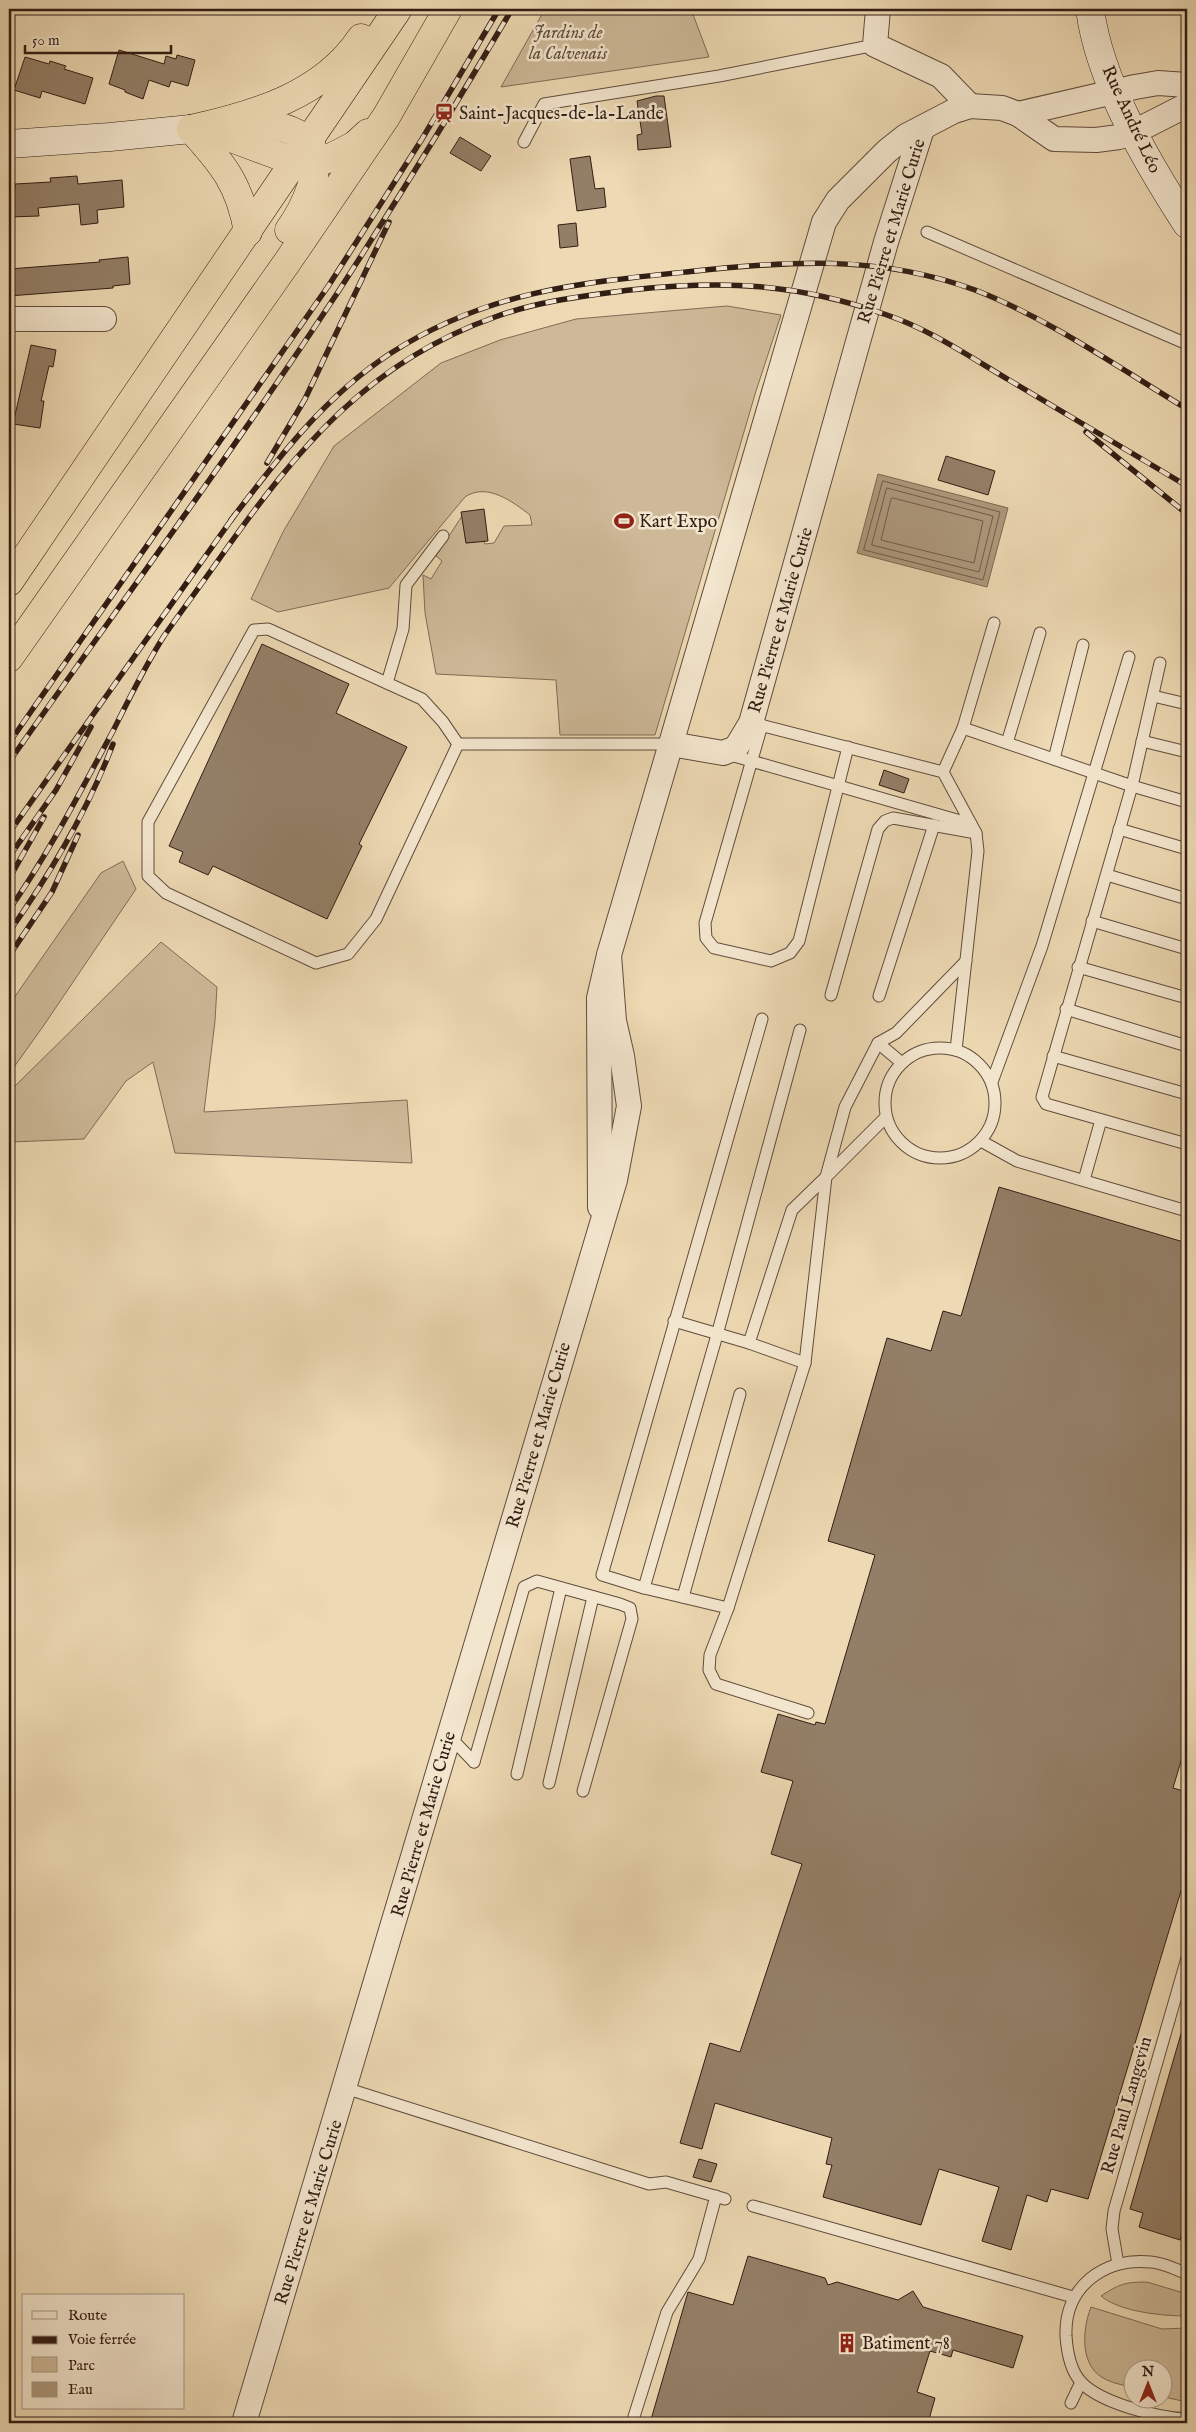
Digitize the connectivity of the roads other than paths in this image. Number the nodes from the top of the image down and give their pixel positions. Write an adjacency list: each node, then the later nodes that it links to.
1 (379, 9): 13 (highway)
2 (398, 9): 19 (highway)
3 (448, 9): 12 (highway)
4 (878, 9): 6 (street)
5 (1090, 9): 8 (street, Rue André Léo)
6 (875, 45): 10 (street); 17 (lane)
7 (1187, 85): 8 (street)
8 (1115, 92): 11 (street); 16 (street, Rue André Léo)
9 (1187, 105): 16 (street)
10 (970, 106): 11 (street); 15 (street)
11 (1018, 114): 16 (street)
12 (386, 117): 19 (highway); 29 (highway)
13 (227, 121): 14 (highway); 19 (highway)
14 (191, 129): 18 (street); 19 (highway); 21 (highway)
15 (922, 129): 38 (street, Rue Pierre et Marie Curie); 43 (street, Rue Pierre et Marie Curie)
16 (1134, 132): 20 (street, Rue André Léo)
17 (524, 142)
18 (9, 144)
19 (306, 156): 21 (highway); 29 (highway)
20 (1187, 224)
21 (248, 232): 27 (highway)
22 (927, 232): 25 (lane)
23 (9, 319): 24 (street)
24 (104, 319)
25 (1187, 344)
26 (443, 536): 35 (lane)
27 (9, 582)
28 (994, 623): 39 (lane)
29 (28, 632): 33 (highway)
30 (1040, 633): 41 (lane)
31 (1083, 645): 47 (lane)
32 (1129, 657): 49 (lane)
33 (9, 658)
34 (1160, 663): 36 (lane)
35 (387, 682): 42 (lane); 42 (lane)
36 (1153, 696): 37 (lane); 40 (lane)
37 (1187, 704)
38 (756, 724): 44 (lane); 46 (street, Rue Pierre et Marie Curie); 48 (lane)
39 (964, 728): 41 (lane); 50 (lane)
40 (1142, 741): 45 (lane); 52 (lane)
41 (1007, 743): 47 (lane)
42 (458, 744): 43 (lane)
43 (672, 744): 46 (street); 95 (street, Rue Pierre et Marie Curie)
44 (848, 747): 50 (lane); 51 (lane)
45 (1187, 752)
46 (722, 753): 48 (lane)
47 (1054, 759): 49 (lane)
48 (752, 761): 51 (lane); 51 (lane)
49 (1095, 771): 52 (lane); 75 (lane)
50 (943, 772): 55 (lane)
51 (838, 786): 55 (lane)
52 (1132, 786): 53 (lane); 56 (lane)
53 (1187, 802)
54 (934, 826): 55 (lane); 64 (lane); 65 (lane)
55 (974, 829): 62 (lane)
56 (1119, 829): 57 (lane); 58 (lane)
57 (1187, 849)
58 (1107, 875): 59 (lane); 60 (lane)
59 (1187, 899)
60 (1092, 921): 61 (lane); 63 (lane)
61 (1187, 949)
62 (966, 961): 70 (lane); 72 (lane)
63 (1078, 967): 66 (lane); 67 (lane)
64 (832, 995)
65 (879, 996)
66 (1187, 998)
67 (1066, 1010): 71 (lane); 73 (lane)
68 (762, 1018): 84 (lane)
69 (800, 1030): 85 (lane)
70 (878, 1043): 74 (lane); 81 (lane)
71 (1187, 1046)
72 (956, 1050): 74 (lane); 75 (lane)
73 (1053, 1056): 76 (lane); 78 (lane)
74 (902, 1063): 77 (lane)
75 (992, 1082): 79 (lane)
76 (1187, 1094)
77 (886, 1117): 79 (lane); 81 (lane)
78 (1102, 1120): 80 (lane); 82 (lane)
79 (981, 1141): 82 (lane)
80 (1187, 1144)
81 (826, 1177): 86 (lane); 87 (lane)
82 (1084, 1180): 83 (lane)
83 (1187, 1211)
84 (674, 1321): 85 (lane); 90 (lane)
85 (717, 1335): 86 (lane); 90 (lane)
86 (749, 1343): 87 (lane)
87 (805, 1363): 93 (lane)
88 (740, 1394): 92 (lane)
89 (561, 1588): 91 (lane); 95 (lane); 96 (lane)
90 (644, 1588): 92 (lane)
91 (593, 1597): 97 (lane); 98 (lane)
92 (683, 1597): 93 (lane)
93 (728, 1608): 94 (lane)
94 (808, 1713)
95 (449, 1736): 100 (street, Rue Pierre et Marie Curie)
96 (517, 1774)
97 (549, 1783)
98 (583, 1791)
99 (1187, 1958): 102 (lane, Rue Paul Langevin)
100 (345, 2088): 108 (street, Rue Pierre et Marie Curie); 109 (lane)
101 (753, 2206): 104 (lane)
102 (1118, 2264): 103 (lane); 104 (lane)
103 (1187, 2274)
104 (1073, 2297): 105 (lane)
105 (1081, 2382): 106 (lane); 107 (lane)
106 (1071, 2403)
107 (1187, 2419)
108 (244, 2423)
109 (632, 2423)

